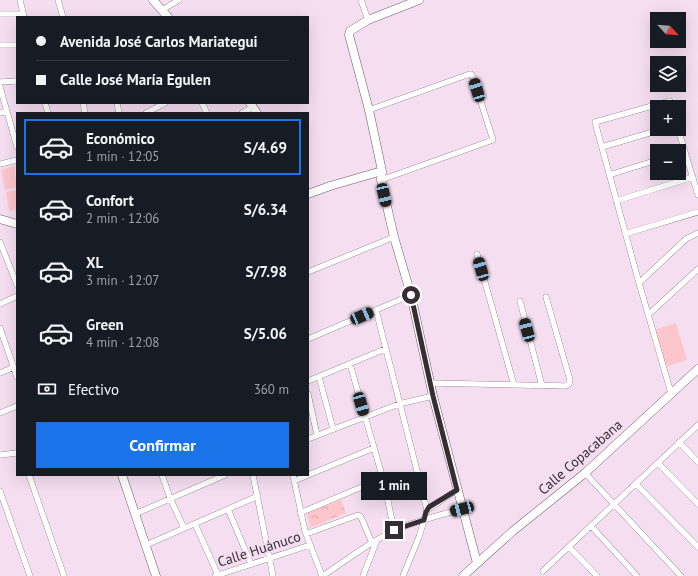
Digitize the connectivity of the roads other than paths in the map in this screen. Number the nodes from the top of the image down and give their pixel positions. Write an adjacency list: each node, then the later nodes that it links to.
1 (20, 0): 9 (street)
2 (58, 0): 10 (street)
3 (153, 0): 7 (street)
4 (179, 0): 7 (street)
5 (361, 0): 12 (street)
6 (419, 0): 12 (street)
7 (162, 10): 11 (street)
8 (0, 14): 9 (street)
9 (24, 15)
10 (62, 16)
11 (167, 16)
12 (368, 20): 20 (street)
13 (0, 45): 14 (street)
14 (16, 45)
15 (16, 81): 16 (street)
16 (0, 82)
17 (0, 87): 22 (street)
18 (163, 104): 23 (street)
19 (650, 107): 26 (street)
20 (369, 110): 31 (street); 34 (street)
21 (0, 112): 22 (street)
22 (7, 112): 25 (street)
23 (148, 112)
24 (650, 133): 26 (street)
25 (16, 144)
26 (602, 147): 32 (street)
27 (16, 160): 30 (street)
28 (686, 161): 33 (street)
29 (650, 162): 32 (street)
30 (0, 164)
31 (382, 171): 34 (street); 35 (street)
32 (609, 175): 37 (street)
33 (693, 177): 36 (street); 37 (street)
34 (381, 180): 43 (street)
35 (309, 194)
36 (698, 195)
37 (616, 201): 42 (street)
38 (698, 212): 42 (street)
39 (0, 219): 40 (street)
40 (16, 224)
41 (698, 233): 49 (street)
42 (626, 234): 49 (street)
43 (394, 237): 47 (street); 50 (street)
44 (0, 242): 48 (street)
45 (477, 254): 68 (street)
46 (698, 269): 56 (street)
47 (309, 272)
48 (16, 282)
49 (639, 283): 56 (street)
50 (411, 295): 55 (street); 67 (street)
51 (16, 296): 54 (street)
52 (546, 297): 69 (street)
53 (520, 301): 69 (street)
54 (0, 304)
55 (376, 310): 58 (street); 59 (street)
56 (648, 315): 70 (street)
57 (0, 328): 61 (street)
58 (309, 339)
59 (385, 349): 60 (street); 73 (street)
60 (350, 364): 65 (street); 76 (street)
61 (14, 367): 63 (street); 64 (street)
62 (698, 369): 70 (street, Calle Copacabana)
63 (0, 373)
64 (16, 374)
65 (319, 377): 66 (street); 78 (street)
66 (309, 381)
67 (430, 384): 68 (street); 71 (street)
68 (514, 385): 69 (street)
69 (542, 386)
70 (671, 394): 87 (street, Calle Copacabana)
71 (433, 396): 73 (street); 98 (street)
72 (309, 399): 79 (street)
73 (399, 404): 76 (street); 106 (street)
74 (16, 406): 75 (street)
75 (0, 413)
76 (365, 418): 78 (street); 82 (street)
77 (698, 425): 81 (street)
78 (333, 429): 79 (street)
79 (317, 435): 80 (street)
80 (309, 439)
81 (679, 442): 85 (street); 86 (street)
82 (374, 448): 88 (street); 96 (street)
83 (16, 453): 84 (street)
84 (0, 455)
85 (698, 462)
86 (658, 463): 97 (street); 102 (street)
87 (585, 473): 103 (street); 122 (street, Calle Copacabana)
88 (309, 475)
89 (29, 476): 126 (street)
90 (122, 476): 108 (street)
91 (162, 476): 101 (street)
92 (223, 476): 101 (street)
93 (253, 476): 100 (street)
94 (303, 476): 95 (street)
95 (293, 478): 107 (street)
96 (383, 478): 107 (street); 113 (street)
97 (636, 484): 103 (street); 120 (street)
98 (457, 490): 105 (street); 106 (street)
99 (0, 491): 125 (street)
100 (258, 496): 104 (street); 121 (street)
101 (170, 498): 108 (street); 112 (street)
102 (698, 504)
103 (613, 505): 111 (street); 136 (street)
104 (228, 509): 110 (street); 123 (street)
105 (462, 509): 109 (street); 122 (street)
106 (427, 510): 109 (street)
107 (300, 513): 114 (street)
108 (135, 514): 118 (street)
109 (424, 520): 113 (street); 132 (street)
110 (195, 524): 112 (street); 128 (street)
111 (591, 526): 119 (street); 135 (street)
112 (184, 528): 118 (street)
113 (394, 530): 115 (street)
114 (306, 534): 116 (street); 117 (street)
115 (377, 540): 116 (street); 131 (street)
116 (372, 543): 130 (street)
117 (310, 544): 121 (street, Calle Huánuco); 130 (street)
118 (146, 545): 127 (street)
119 (569, 547): 124 (street); 134 (street)
120 (698, 547)
121 (269, 558): 123 (street, Calle Huánuco); 129 (street)
122 (477, 563): 133 (street, Calle Copacabana)
123 (250, 564): 128 (street, Calle Huánuco)
124 (543, 571)
125 (30, 576)
126 (62, 576)
127 (156, 576)
128 (216, 576)
129 (273, 576)
130 (322, 576)
131 (363, 576)
132 (403, 576)
133 (463, 576)
134 (597, 576)
135 (637, 576)
136 (681, 576)

